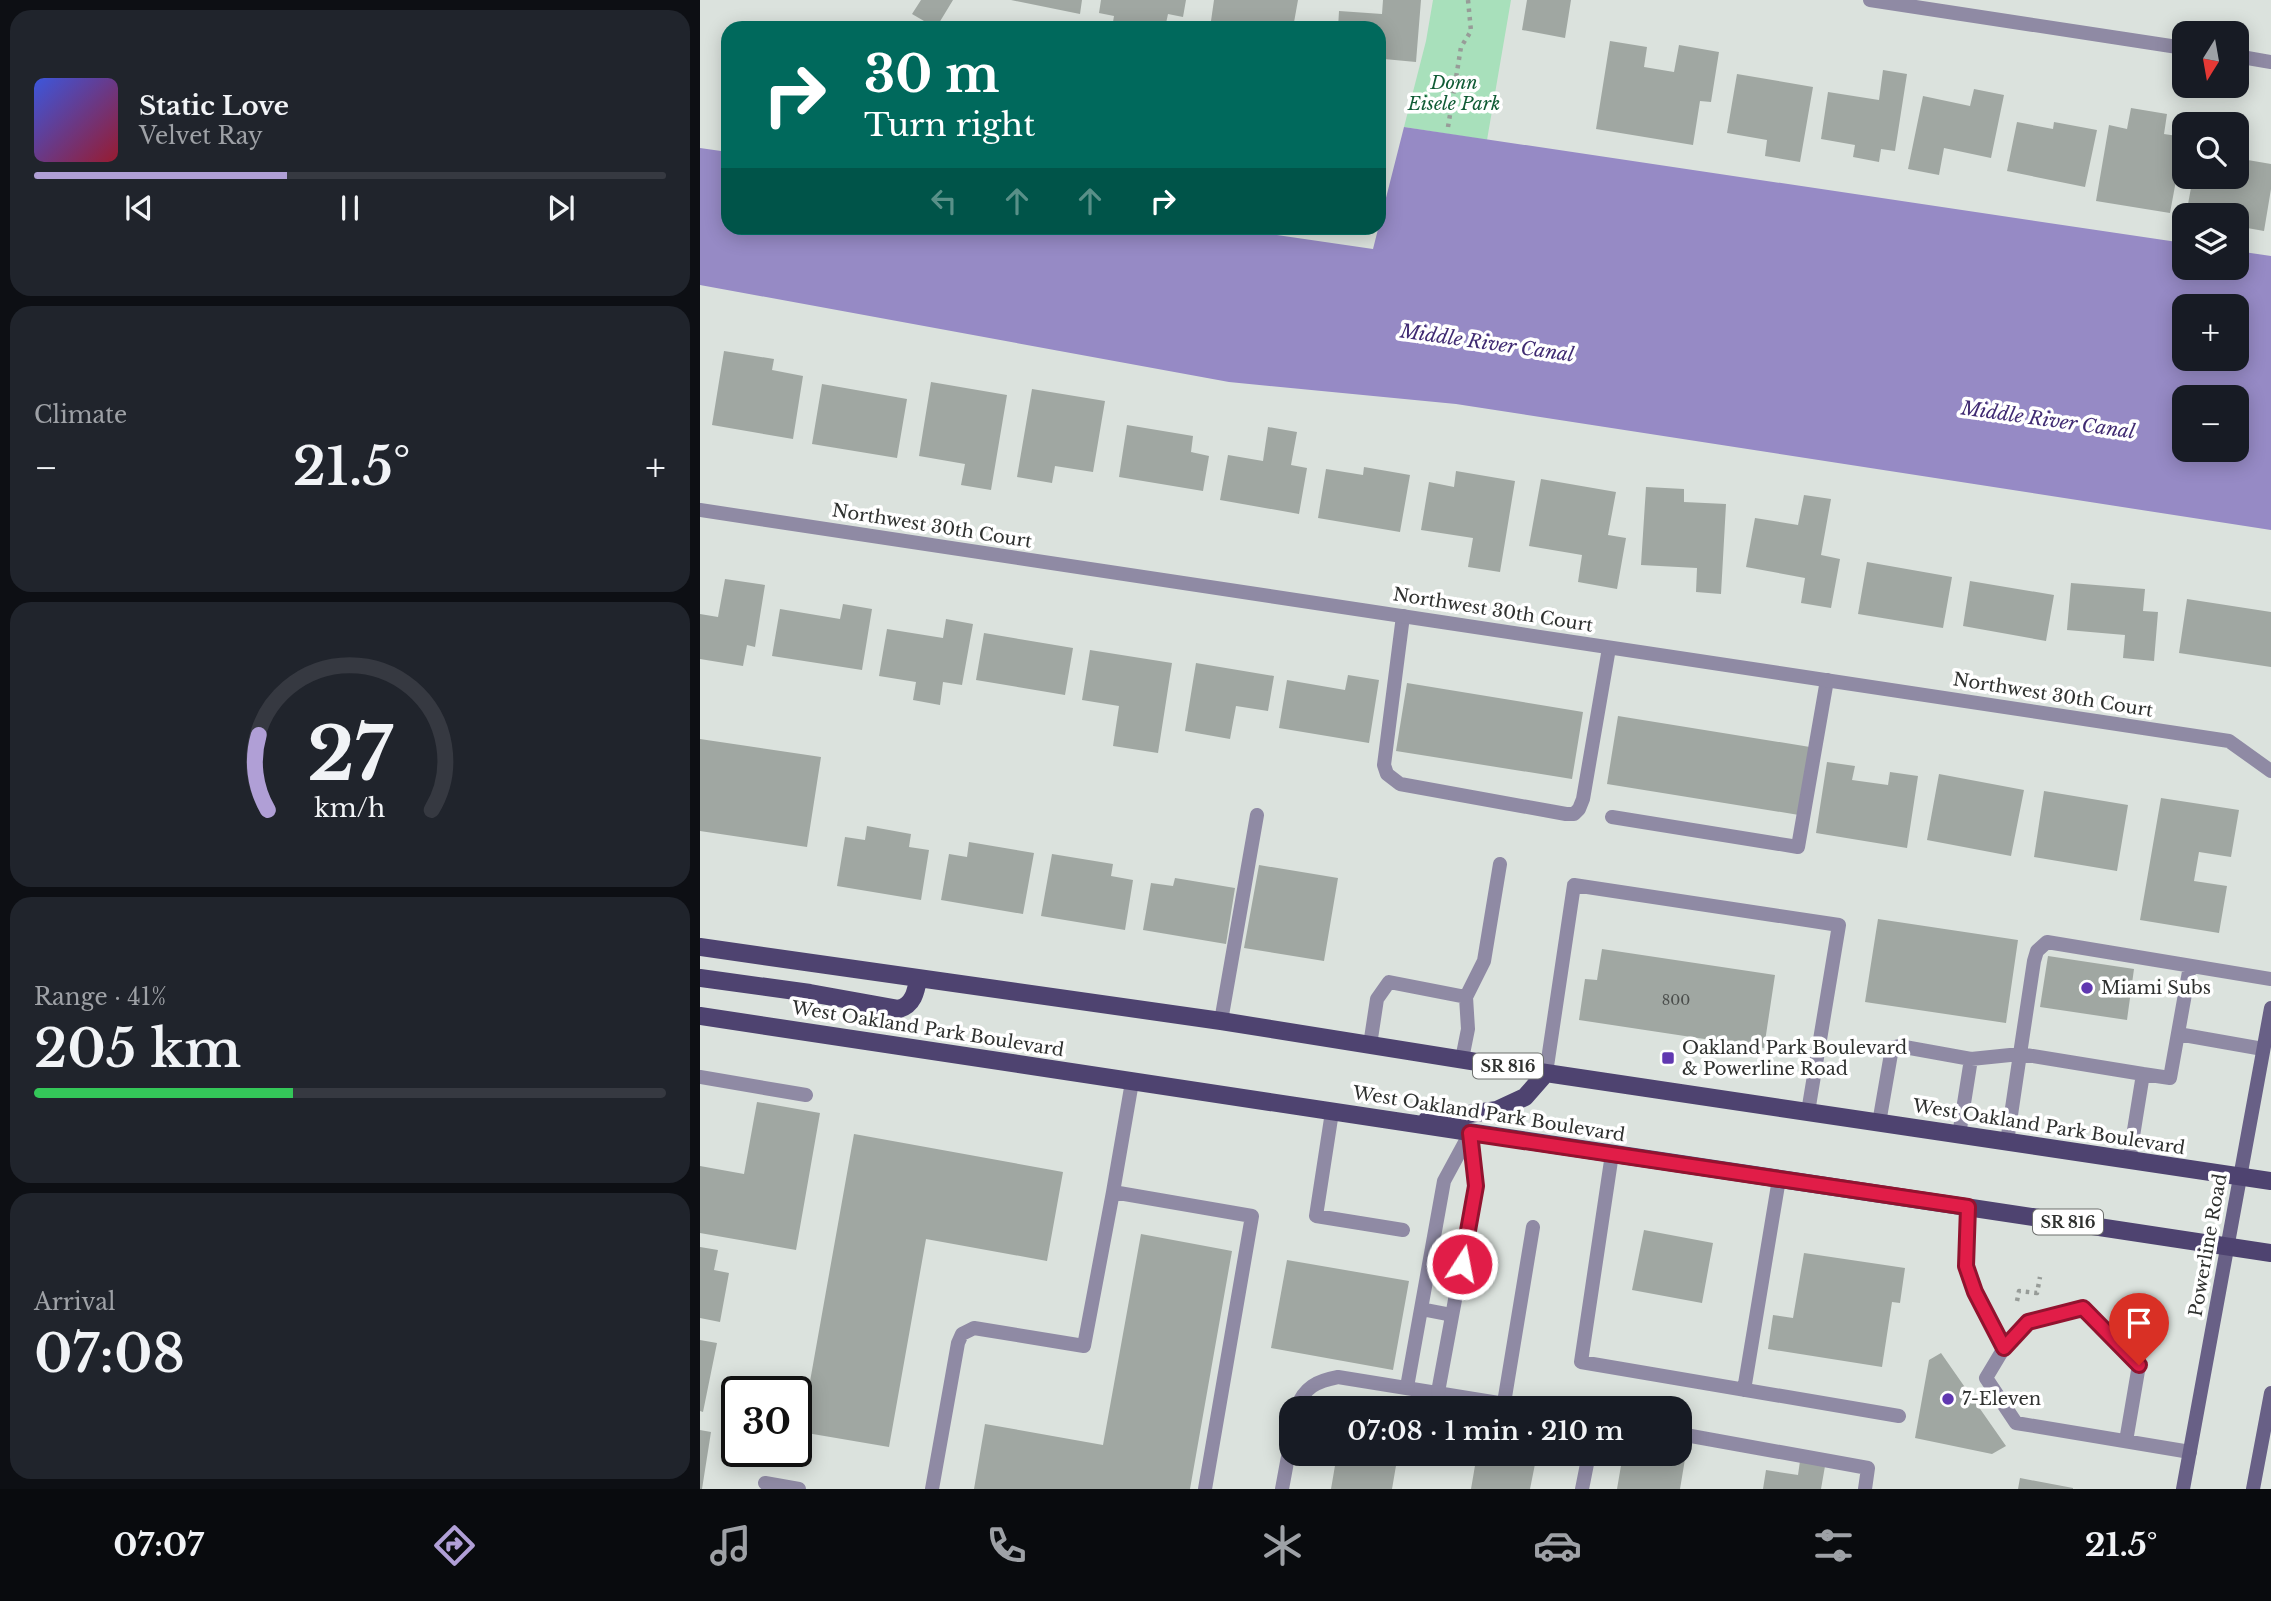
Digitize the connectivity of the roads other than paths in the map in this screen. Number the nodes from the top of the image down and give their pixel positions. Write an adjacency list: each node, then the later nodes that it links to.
1 (1870, 0): 2 (street)
2 (2172, 46)
3 (2249, 59): 4 (street)
4 (2271, 62)
5 (700, 510): 6 (street, Northwest 30th Court)
6 (1403, 616): 7 (street, Northwest 30th Court); 7 (street)
7 (1609, 648): 8 (street, Northwest 30th Court)
8 (1827, 680): 9 (street, Northwest 30th Court); 11 (street)
9 (2271, 771)
10 (1257, 815): 21 (street)
11 (1612, 817)
12 (1500, 863): 18 (street)
13 (700, 947): 16 (main road, West Oakland Park Boulevard / SR 816)
14 (2190, 966): 17 (street); 22 (street); 25 (street)
15 (700, 978): 16 (main road)
16 (918, 979): 21 (main road, West Oakland Park Boulevard / SR 816)
17 (2271, 979)
18 (1466, 997): 23 (street); 26 (street)
19 (2271, 1008): 24 (main road, Powerline Road)
20 (700, 1016): 31 (main road, West Oakland Park Boulevard / SR 816)
21 (1221, 1021): 23 (main road, West Oakland Park Boulevard / SR 816)
22 (2178, 1034): 24 (street); 29 (street)
23 (1370, 1045): 26 (main road, West Oakland Park Boulevard / SR 816)
24 (2263, 1049): 42 (main road, Powerline Road)
25 (2020, 1054): 27 (street); 29 (street); 39 (street)
26 (1462, 1059): 28 (main road, West Oakland Park Boulevard / SR 816)
27 (1971, 1059): 36 (street); 38 (street)
28 (1546, 1073): 34 (main road, West Oakland Park Boulevard / SR 816); 34 (street); 35 (main road)
29 (2143, 1074): 41 (street)
30 (700, 1077): 32 (street)
31 (1132, 1082): 33 (main road, West Oakland Park Boulevard / SR 816); 45 (street)
32 (806, 1095)
33 (1332, 1112): 35 (main road, West Oakland Park Boulevard / SR 816); 48 (street)
34 (1808, 1112): 36 (main road, West Oakland Park Boulevard / SR 816)
35 (1409, 1123): 37 (main road, West Oakland Park Boulevard / SR 816)
36 (1879, 1123): 38 (main road, West Oakland Park Boulevard / SR 816)
37 (1470, 1133): 40 (main road, West Oakland Park Boulevard / SR 816); 51 (street); 52 (street)
38 (1959, 1135): 39 (main road, West Oakland Park Boulevard / SR 816)
39 (2007, 1142): 41 (main road, West Oakland Park Boulevard / SR 816)
40 (1612, 1154): 43 (main road, West Oakland Park Boulevard / SR 816); 55 (street)
41 (2129, 1161): 42 (main road, West Oakland Park Boulevard / SR 816)
42 (2240, 1177): 44 (main road, West Oakland Park Boulevard / SR 816); 49 (main road, Powerline Road)
43 (1779, 1179): 46 (main road, West Oakland Park Boulevard / SR 816); 55 (street)
44 (2271, 1181)
45 (1113, 1192): 70 (street); 71 (street)
46 (1968, 1207): 49 (main road, West Oakland Park Boulevard / SR 816); 53 (street)
47 (1533, 1227): 60 (street)
48 (1403, 1230)
49 (2228, 1246): 50 (main road, West Oakland Park Boulevard / SR 816); 65 (main road, Powerline Road)
50 (2271, 1253)
51 (1421, 1309): 52 (street); 54 (street)
52 (1452, 1315): 56 (street)
53 (2004, 1348): 64 (street); 64 (street)
54 (1407, 1388): 56 (street); 58 (street)
55 (1744, 1390): 61 (street)
56 (1438, 1392): 59 (street)
57 (2271, 1394): 62 (main road)
58 (1302, 1396)
59 (1462, 1396)
60 (1505, 1396)
61 (1899, 1416)
62 (2268, 1425): 76 (main road)
63 (1692, 1436): 74 (street)
64 (2126, 1441): 65 (street)
65 (2190, 1452): 75 (main road, Powerline Road)
66 (1286, 1466): 72 (street)
67 (1586, 1466): 73 (street)
68 (765, 1483): 69 (street)
69 (799, 1489)
70 (932, 1489)
71 (1205, 1489)
72 (1282, 1489)
73 (1582, 1489)
74 (1864, 1489)
75 (2183, 1489)
76 (2253, 1489)

